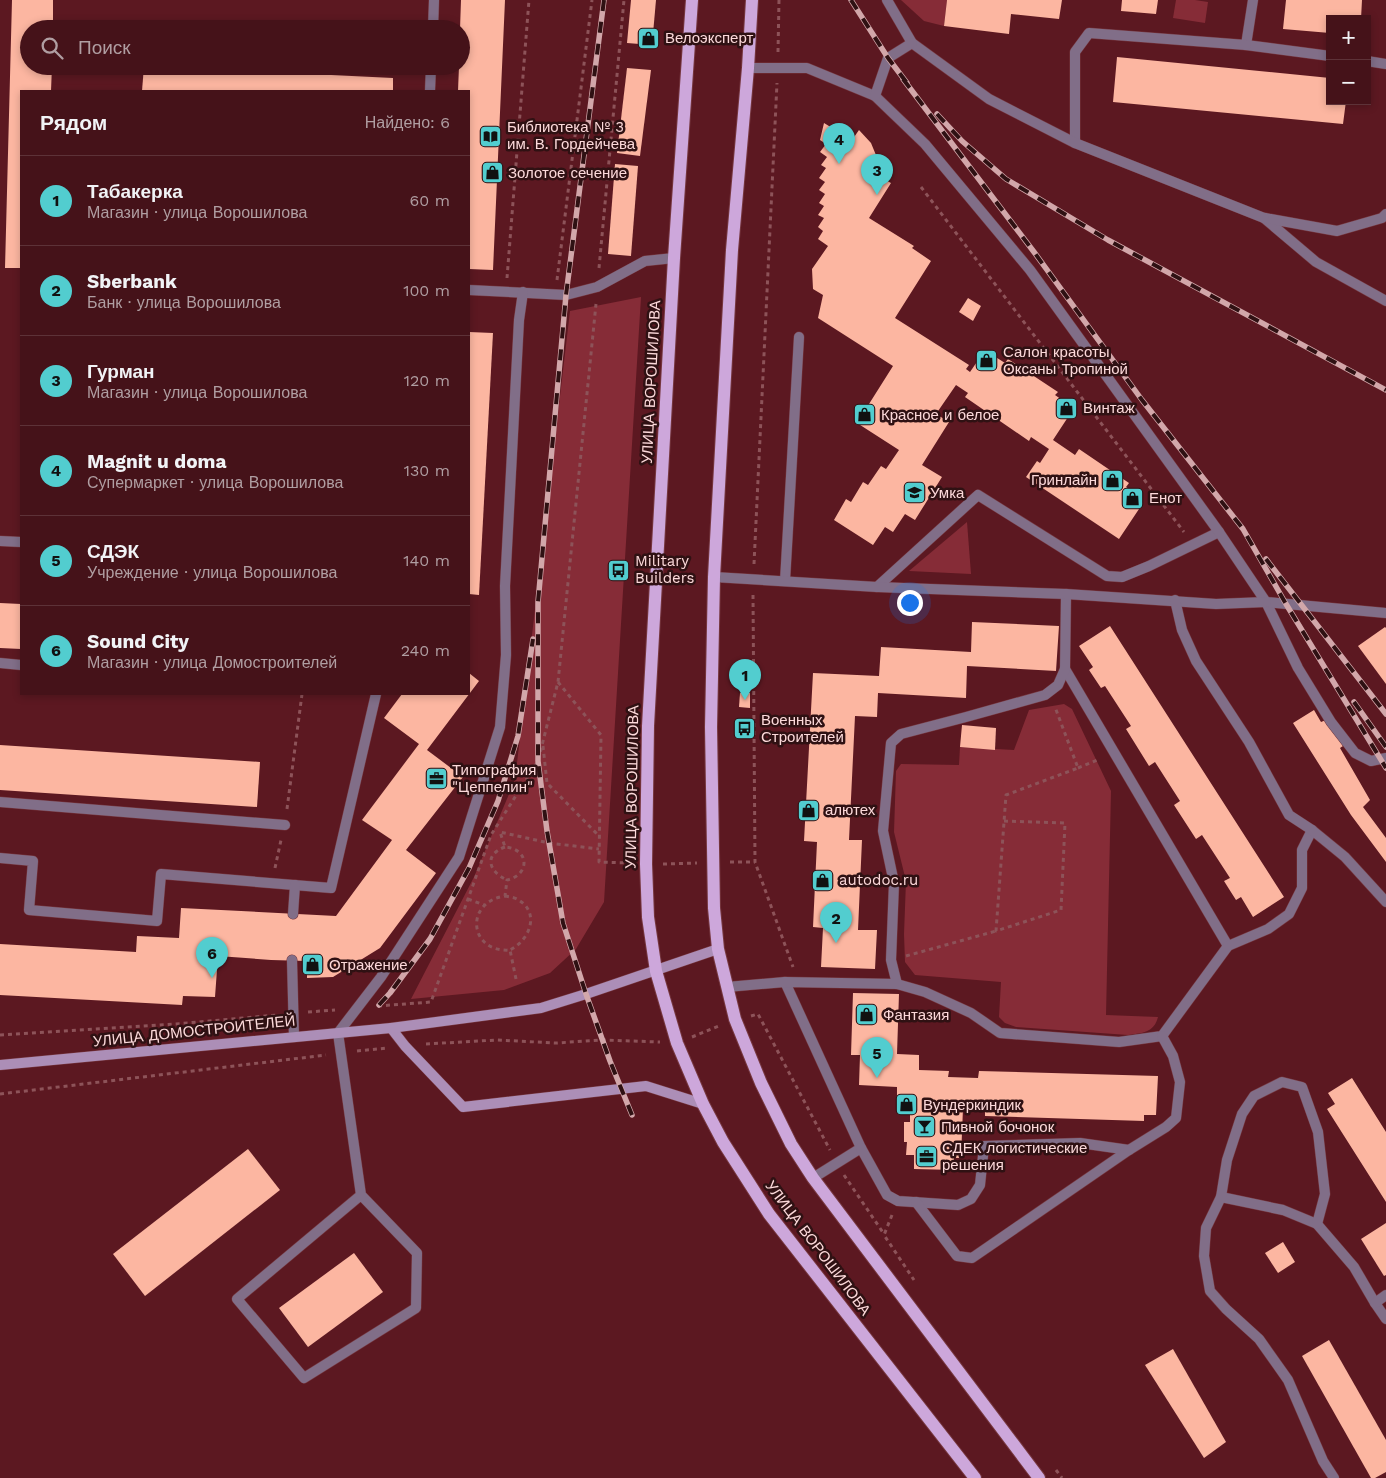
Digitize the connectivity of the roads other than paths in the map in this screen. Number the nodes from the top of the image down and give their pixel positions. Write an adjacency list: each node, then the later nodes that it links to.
1 (434, 0): 6 (street)
2 (692, 0): 19 (main road, УЛИЦА ВОРОШИЛОВА)
3 (752, 0): 12 (main road)
4 (887, 0): 7 (street)
5 (1253, 0): 8 (street)
6 (433, 20)
7 (912, 43): 15 (street); 16 (street)
8 (1246, 45): 9 (street); 16 (street)
9 (1326, 55)
10 (1371, 62): 11 (street)
11 (1386, 64)
12 (748, 68): 15 (street); 27 (main road)
13 (431, 75): 14 (street)
14 (430, 90)
15 (875, 96): 24 (street)
16 (1075, 143): 18 (street)
17 (1386, 214): 18 (street)
18 (1264, 218): 22 (street)
19 (674, 258): 21 (street); 49 (main road, УЛИЦА ВОРОШИЛОВА)
20 (470, 290): 21 (street)
21 (523, 292): 54 (street)
22 (1386, 301)
23 (798, 337): 28 (street)
24 (1219, 532): 29 (street); 32 (street)
25 (0, 540): 26 (street)
26 (20, 542)
27 (714, 577): 28 (street); 47 (main road)
28 (785, 581): 29 (street)
29 (876, 587): 30 (street)
30 (1066, 594): 31 (street); 36 (street)
31 (1175, 600): 32 (street); 41 (street)
32 (1266, 602): 33 (street); 38 (street)
33 (1386, 613)
34 (0, 664): 35 (street)
35 (20, 665)
36 (1065, 670): 46 (street); 51 (street)
37 (376, 695): 43 (street)
38 (1386, 758)
39 (0, 802): 40 (street)
40 (285, 825)
41 (1312, 830): 44 (street); 46 (street)
42 (0, 858): 43 (street)
43 (294, 885): 45 (street)
44 (1386, 902)
45 (293, 914)
46 (1228, 946): 55 (street)
47 (718, 949): 49 (street, УЛИЦА ДОМОСТРОИТЕЛЕЙ); 52 (main road)
48 (292, 960): 56 (street)
49 (656, 970): 53 (street, УЛИЦА ДОМОСТРОИТЕЛЕЙ); 58 (main road, УЛИЦА ВОРОШИЛОВА)
50 (785, 982): 51 (street); 52 (street); 59 (street)
51 (897, 984): 55 (street)
52 (727, 987): 61 (main road)
53 (391, 1028): 54 (street, УЛИЦА ДОМОСТРОИТЕЛЕЙ); 58 (street)
54 (338, 1033): 56 (street, УЛИЦА ДОМОСТРОИТЕЛЕЙ); 62 (street)
55 (1162, 1036): 60 (street)
56 (294, 1037): 57 (street, УЛИЦА ДОМОСТРОИТЕЛЕЙ)
57 (0, 1065)
58 (703, 1104): 69 (main road, УЛИЦА ВОРОШИЛОВА)
59 (861, 1148): 61 (street); 64 (street)
60 (1129, 1150): 64 (street); 64 (street)
61 (813, 1178): 70 (main road)
62 (361, 1194): 62 (street)
63 (1221, 1198): 65 (street); 65 (street); 71 (street)
64 (916, 1202)
65 (1317, 1224): 67 (street)
66 (1386, 1295): 67 (street)
67 (1375, 1303): 68 (street)
68 (1386, 1319)
69 (975, 1478)
70 (1039, 1478)
71 (1334, 1478)

